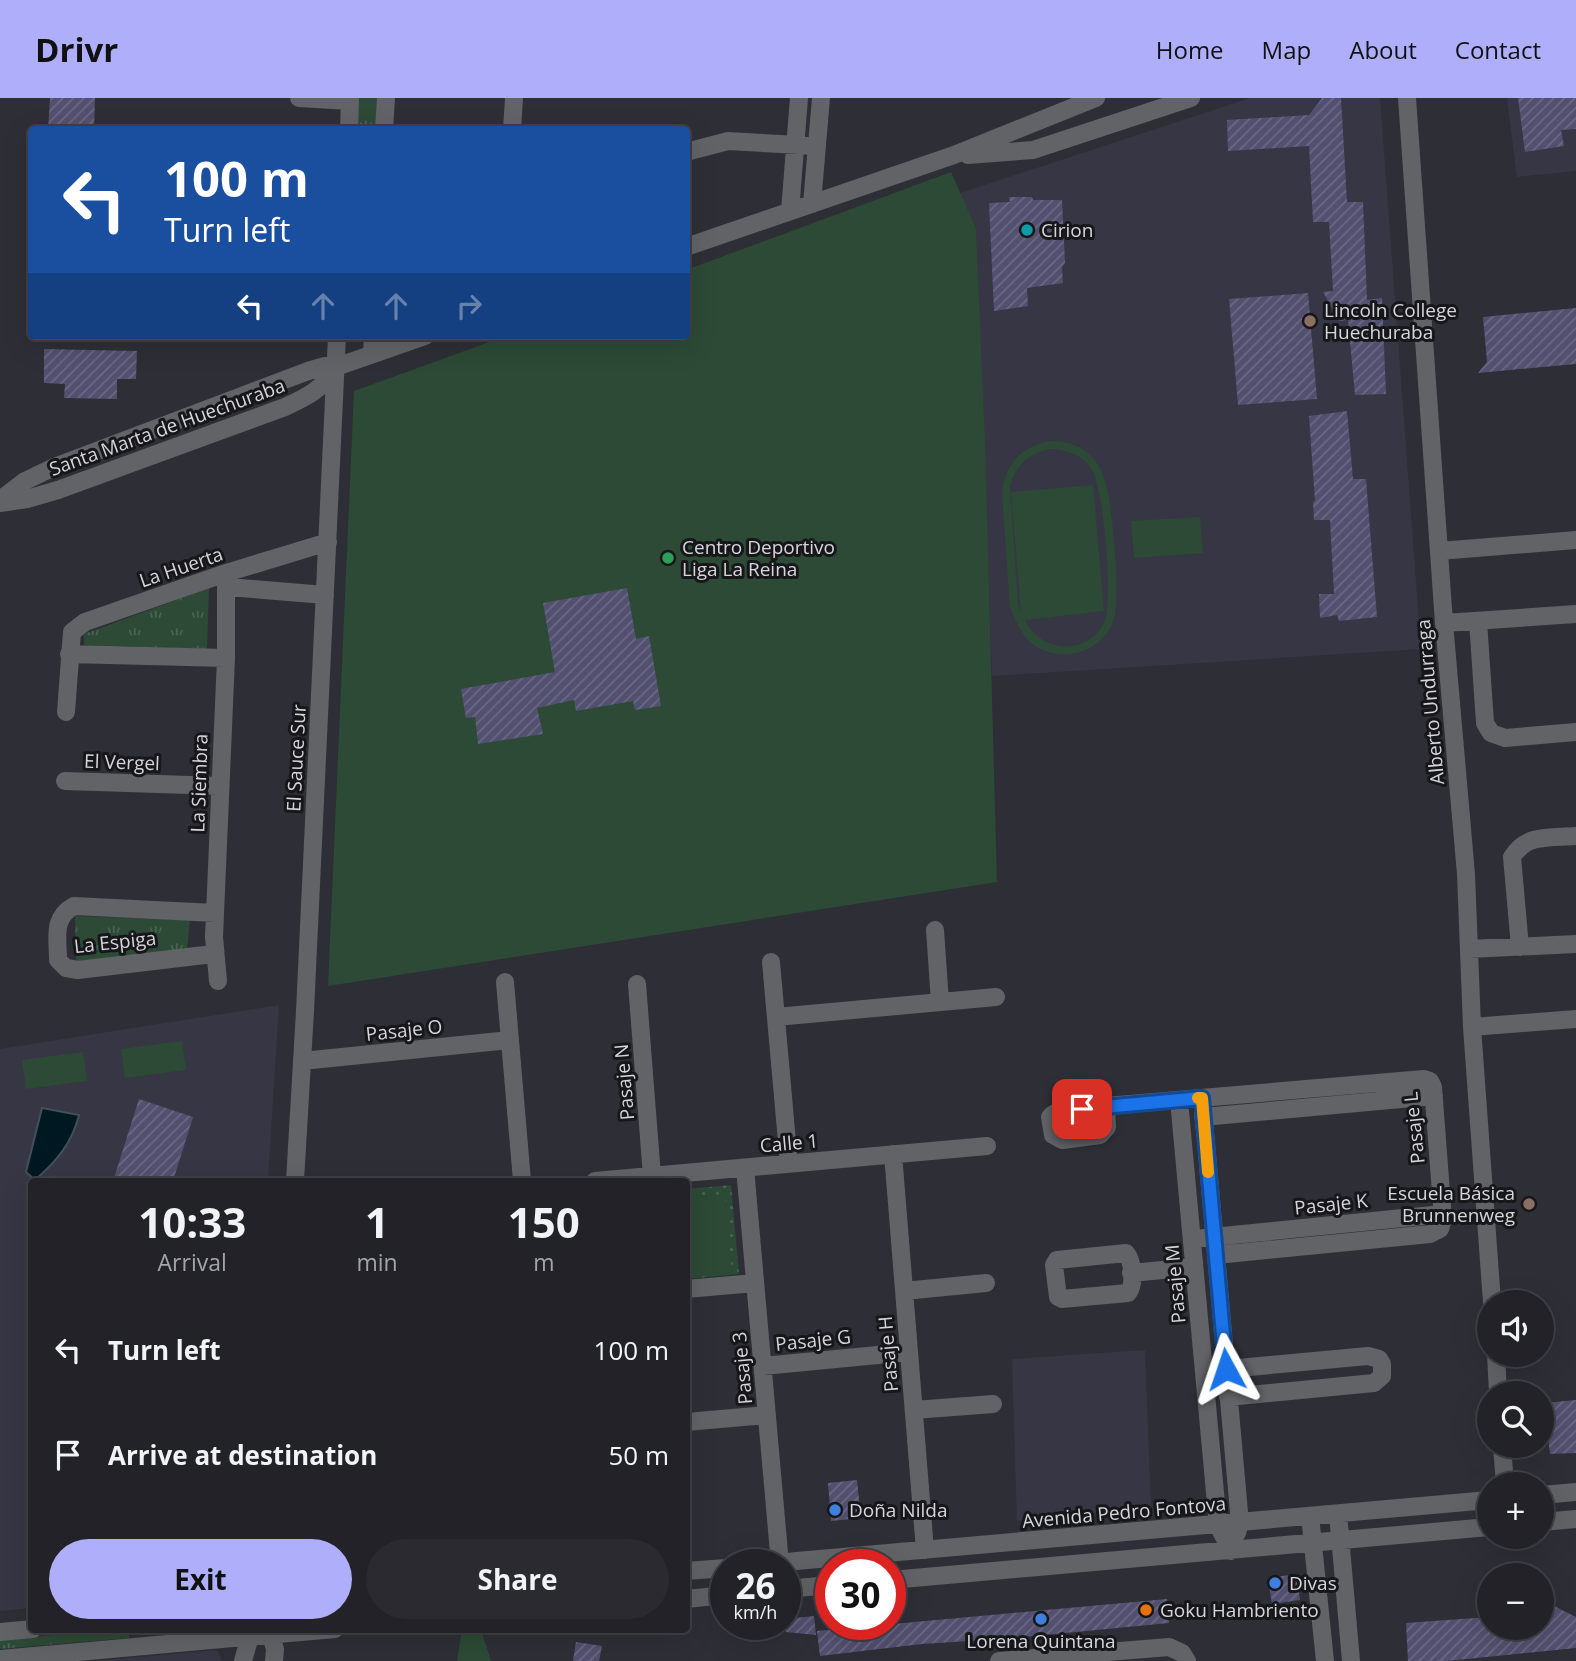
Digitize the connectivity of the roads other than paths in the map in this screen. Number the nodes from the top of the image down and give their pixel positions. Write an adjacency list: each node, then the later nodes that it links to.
1 (299, 98): 9 (street)
2 (386, 98): 11 (street)
3 (514, 98): 12 (street)
4 (799, 98): 13 (street)
5 (821, 98): 14 (street)
6 (1096, 98): 16 (street)
7 (1191, 98): 16 (street)
8 (1407, 98): 27 (street, Alberto Undurraga)
9 (350, 99): 10 (street)
10 (349, 126)
11 (384, 126)
12 (512, 126)
13 (796, 144): 14 (street); 15 (street); 18 (street)
14 (817, 146): 17 (street)
15 (690, 151)
16 (954, 155): 17 (street)
17 (812, 204): 18 (street)
18 (790, 211): 19 (street)
19 (690, 246)
20 (337, 340): 23 (street, El Sauce Sur)
21 (402, 340): 22 (street, Santa Marta de Huechuraba)
22 (373, 345): 23 (street, Santa Marta de Huechuraba)
23 (336, 367): 24 (street, Santa Marta de Huechuraba); 24 (street, Santa Marta de Huechuraba); 26 (street, El Sauce Sur)
24 (0, 501)
25 (1576, 540): 27 (street)
26 (328, 542): 28 (street, La Huerta); 29 (street, El Sauce Sur)
27 (1439, 551): 32 (street, Alberto Undurraga)
28 (227, 580): 29 (street); 33 (street, La Huerta); 34 (street, La Siembra)
29 (325, 595): 56 (street, El Sauce Sur)
30 (1576, 614): 31 (street)
31 (1478, 621): 32 (street); 36 (street)
32 (1444, 623): 44 (street, Alberto Undurraga)
33 (69, 654): 34 (street); 35 (street, La Huerta)
34 (226, 658): 38 (street, La Siembra)
35 (66, 712)
36 (1576, 732)
37 (65, 781): 38 (street, El Vergel)
38 (220, 786): 40 (street, La Siembra)
39 (1576, 836): 43 (street)
40 (215, 913): 45 (street, La Siembra); 45 (street, La Espiga)
41 (934, 930): 51 (street)
42 (1576, 944): 43 (street)
43 (1520, 947): 44 (street)
44 (1469, 949): 54 (street, Alberto Undurraga)
45 (214, 954): 47 (street, La Siembra)
46 (771, 962): 52 (street)
47 (218, 981)
48 (505, 982): 55 (street)
49 (637, 984): 66 (street, Pasaje N)
50 (996, 997): 51 (street)
51 (940, 1002): 52 (street)
52 (776, 1017): 64 (street)
53 (1576, 1019): 54 (street)
54 (1472, 1027): 78 (street, Alberto Undurraga)
55 (510, 1041): 56 (street, Pasaje O); 68 (street)
56 (302, 1061): 67 (street, El Sauce Sur)
57 (1432, 1089): 58 (street); 61 (street); 70 (street, Pasaje L)
58 (1202, 1098): 59 (street); 61 (street)
59 (1179, 1100): 60 (street); 71 (street, Pasaje M)
60 (1106, 1107)
61 (1203, 1117): 72 (street)
62 (987, 1146): 63 (street, Calle 1)
63 (893, 1154): 64 (street, Calle 1); 79 (street, Pasaje H)
64 (789, 1164): 65 (street, Calle 1)
65 (745, 1168): 66 (street, Calle 1); 75 (street, Pasaje 3)
66 (652, 1176): 69 (street, Calle 1)
67 (295, 1178)
68 (522, 1178)
69 (629, 1178)
70 (1443, 1214): 72 (street, Pasaje K)
71 (1192, 1239): 72 (street, Pasaje K); 73 (street, Pasaje M)
72 (1215, 1246): 82 (street)
73 (1194, 1267): 74 (street); 83 (street, Pasaje M)
74 (1131, 1273): 74 (street)
75 (755, 1283): 77 (street); 81 (street, Pasaje 3)
76 (986, 1283): 79 (street)
77 (690, 1289)
78 (1491, 1290)
79 (904, 1291): 80 (street, Pasaje H)
80 (909, 1352): 81 (street, Pasaje G); 86 (street, Pasaje H)
81 (763, 1366): 87 (street, Pasaje 3)
82 (1226, 1369): 83 (street); 84 (street); 84 (street)
83 (1204, 1371): 97 (street, Pasaje M)
84 (1228, 1397): 96 (street)
85 (993, 1404): 86 (street)
86 (914, 1410): 102 (street, Pasaje H)
87 (767, 1415): 88 (street); 101 (street, Pasaje 3)
88 (690, 1422)
89 (1576, 1492): 90 (street)
90 (1554, 1494)
91 (1477, 1501): 92 (street, Avenida Pedro Fontova)
92 (1338, 1514): 93 (street, Avenida Pedro Fontova); 99 (street)
93 (1310, 1516): 96 (street, Avenida Pedro Fontova); 100 (street)
94 (1576, 1519): 95 (street)
95 (1554, 1521)
96 (1240, 1523): 97 (street, Avenida Pedro Fontova); 103 (street)
97 (1217, 1525): 102 (street, Avenida Pedro Fontova); 103 (street, Pasaje M)
98 (1477, 1528): 99 (street)
99 (1340, 1541): 100 (street); 120 (street)
100 (1312, 1543): 103 (street); 119 (street)
101 (773, 1549)
102 (925, 1550): 104 (street, Avenida Pedro Fontova)
103 (1231, 1551): 107 (street)
104 (801, 1561)
105 (710, 1569): 106 (street)
106 (690, 1571)
107 (906, 1579)
108 (710, 1597): 109 (street)
109 (690, 1599)
110 (28, 1629): 111 (street)
111 (0, 1632)
112 (251, 1633): 114 (street); 115 (street)
113 (271, 1633): 116 (street)
114 (0, 1659)
115 (243, 1661)
116 (274, 1661)
117 (999, 1661): 118 (street)
118 (1187, 1661)
119 (1325, 1661)
120 (1352, 1661)

